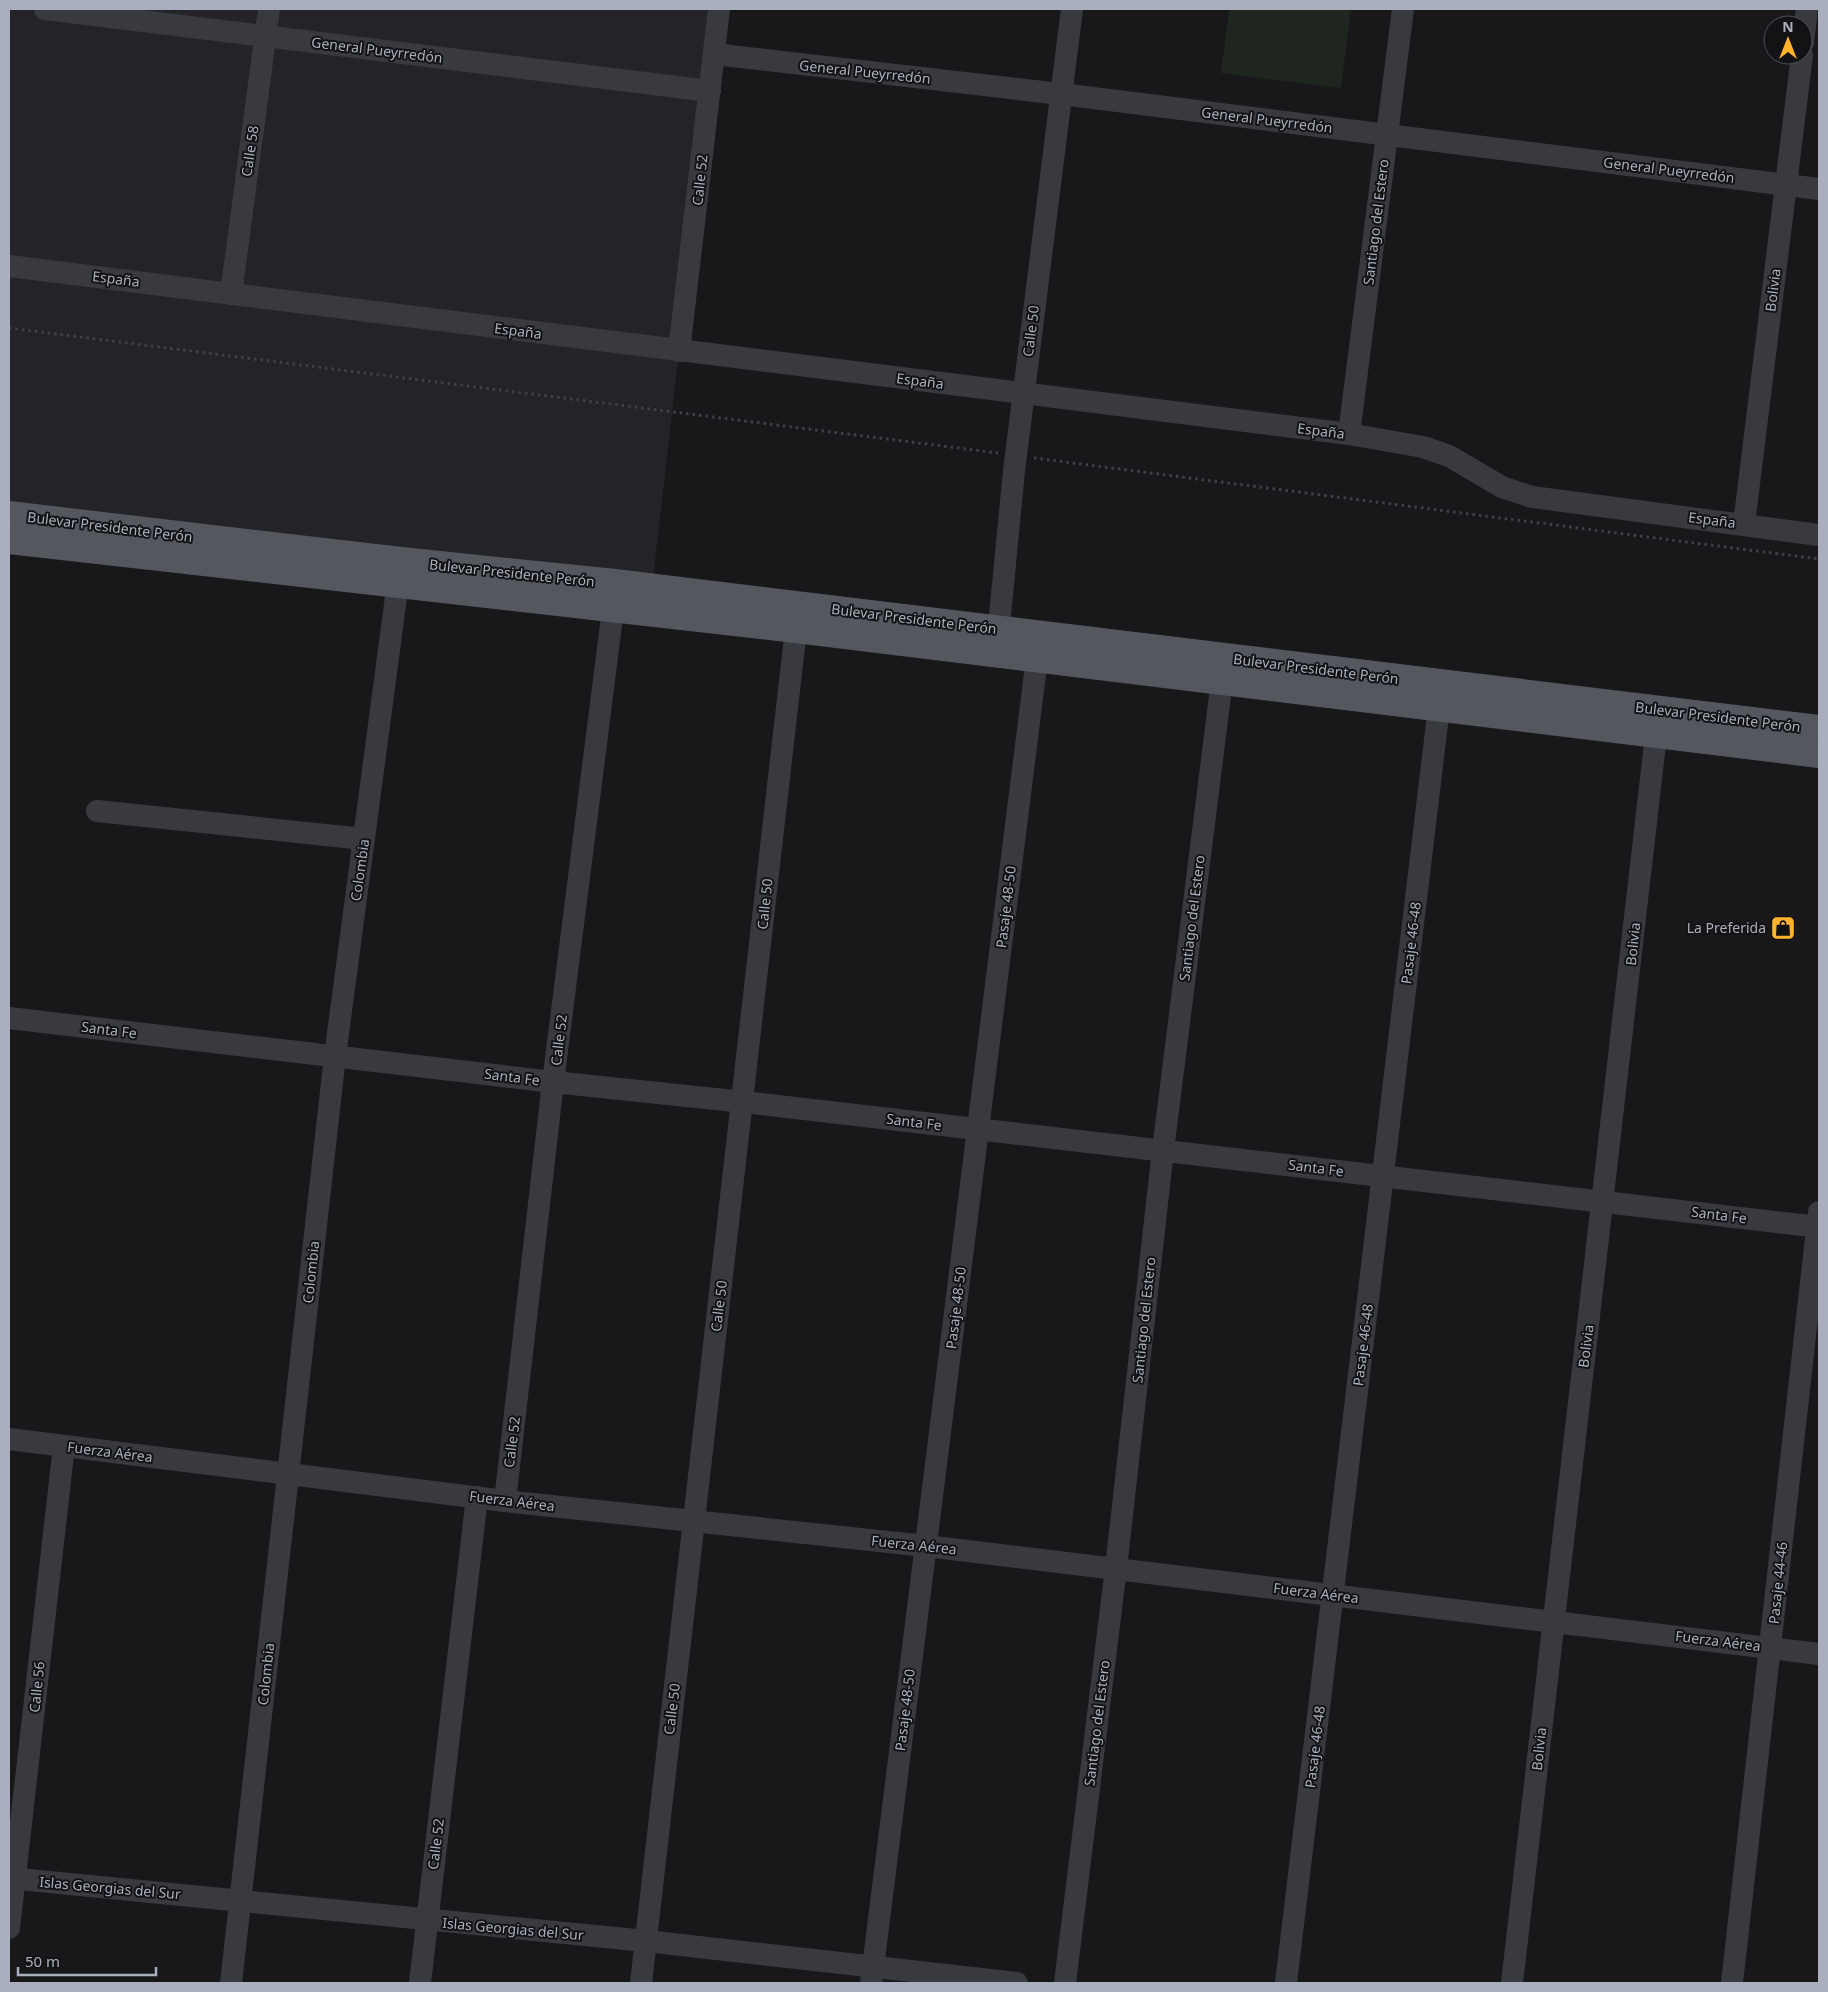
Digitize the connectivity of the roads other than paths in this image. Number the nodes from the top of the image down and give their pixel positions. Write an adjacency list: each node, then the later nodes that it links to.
1 (45, 9): 6 (street, General Pueyrredón)
2 (269, 9): 6 (street, Calle 58)
3 (719, 9): 7 (street, Calle 52)
4 (1072, 9): 10 (street, Calle 50)
5 (1403, 9): 11 (street, Santiago del Estero)
6 (266, 36): 9 (street, General Pueyrredón); 15 (street, Calle 58)
7 (714, 54): 9 (street, Calle 52); 10 (street, General Pueyrredón)
8 (1801, 65): 12 (street, Bolivia)
9 (710, 92): 16 (street, Calle 52)
10 (1061, 94): 11 (street, General Pueyrredón); 17 (street, Calle 50)
11 (1387, 135): 12 (street, General Pueyrredón); 18 (street, Santiago del Estero)
12 (1786, 185): 13 (street, General Pueyrredón); 20 (street, Bolivia)
13 (1819, 189)
14 (9, 266): 15 (street, España)
15 (231, 294): 16 (street, España)
16 (679, 351): 17 (street, España)
17 (1023, 393): 18 (street, España); 26 (street, Calle 50)
18 (1349, 434): 20 (street, España)
19 (9, 515): 23 (main road, Bulevar Presidente Perón)
20 (1744, 524): 21 (street, España)
21 (1819, 535)
22 (9, 540): 23 (main road, Bulevar Presidente Perón)
23 (399, 573): 24 (main road, Bulevar Presidente Perón); 26 (main road, Bulevar Presidente Perón); 34 (street, Colombia)
24 (613, 609): 25 (main road, Bulevar Presidente Perón); 37 (street, Calle 52)
25 (796, 629): 26 (main road, Bulevar Presidente Perón); 38 (street, Calle 50)
26 (998, 642): 27 (main road, Bulevar Presidente Perón)
27 (1038, 646): 28 (main road, Bulevar Presidente Perón); 39 (street, Pasaje 48-50)
28 (1223, 669): 29 (main road, Bulevar Presidente Perón); 30 (main road, Bulevar Presidente Perón); 40 (street, Santiago del Estero)
29 (1439, 707): 30 (main road, Bulevar Presidente Perón); 41 (street, Pasaje 46-48)
30 (1657, 722): 31 (main road, Bulevar Presidente Perón); 32 (main road, Bulevar Presidente Perón); 42 (street, Bolivia)
31 (1819, 729)
32 (1819, 754)
33 (97, 811): 34 (street)
34 (364, 839): 36 (street, Colombia)
35 (9, 1018): 36 (street, Santa Fe)
36 (335, 1056): 37 (street, Santa Fe); 46 (street, Colombia)
37 (554, 1082): 38 (street, Santa Fe); 48 (street, Calle 52)
38 (744, 1102): 39 (street, Santa Fe); 49 (street, Calle 50)
39 (978, 1130): 40 (street, Santa Fe); 50 (street, Pasaje 48-50)
40 (1163, 1150): 41 (street, Santa Fe); 51 (street, Santiago del Estero)
41 (1383, 1176): 42 (street, Santa Fe); 52 (street, Pasaje 46-48)
42 (1604, 1201): 43 (street, Santa Fe); 53 (street, Bolivia)
43 (1819, 1222): 54 (street, Pasaje 44-46)
44 (9, 1439): 45 (street, Fuerza Aérea)
45 (64, 1446): 46 (street, Fuerza Aérea); 56 (street, Calle 56)
46 (288, 1473): 47 (street, Fuerza Aérea); 57 (street, Colombia)
47 (477, 1497): 48 (street, Fuerza Aérea); 58 (street, Calle 52)
48 (505, 1501): 49 (street, Fuerza Aérea)
49 (694, 1522): 50 (street, Fuerza Aérea); 60 (street, Calle 50)
50 (926, 1546): 51 (street, Fuerza Aérea); 61 (street, Pasaje 48-50)
51 (1116, 1568): 52 (street, Fuerza Aérea); 66 (street, Santiago del Estero)
52 (1333, 1595): 53 (street, Fuerza Aérea); 67 (street, Pasaje 46-48)
53 (1553, 1620): 54 (street, Fuerza Aérea); 68 (street, Bolivia)
54 (1771, 1648): 55 (street, Fuerza Aérea); 69 (street, Pasaje 44-46)
55 (1819, 1654)
56 (12, 1878): 57 (street, Islas Georgias del Sur); 59 (street, Calle 56)
57 (240, 1900): 58 (street, Islas Georgias del Sur); 62 (street, Colombia)
58 (427, 1921): 60 (street, Islas Georgias del Sur); 63 (street, Calle 52)
59 (9, 1928)
60 (646, 1941): 61 (street, Islas Georgias del Sur); 64 (street, Calle 50)
61 (872, 1976): 65 (street, Islas Georgias del Sur)
62 (231, 1983)
63 (420, 1983)
64 (641, 1983)
65 (1018, 1983)
66 (1065, 1983)
67 (1286, 1983)
68 (1512, 1983)
69 (1732, 1983)

